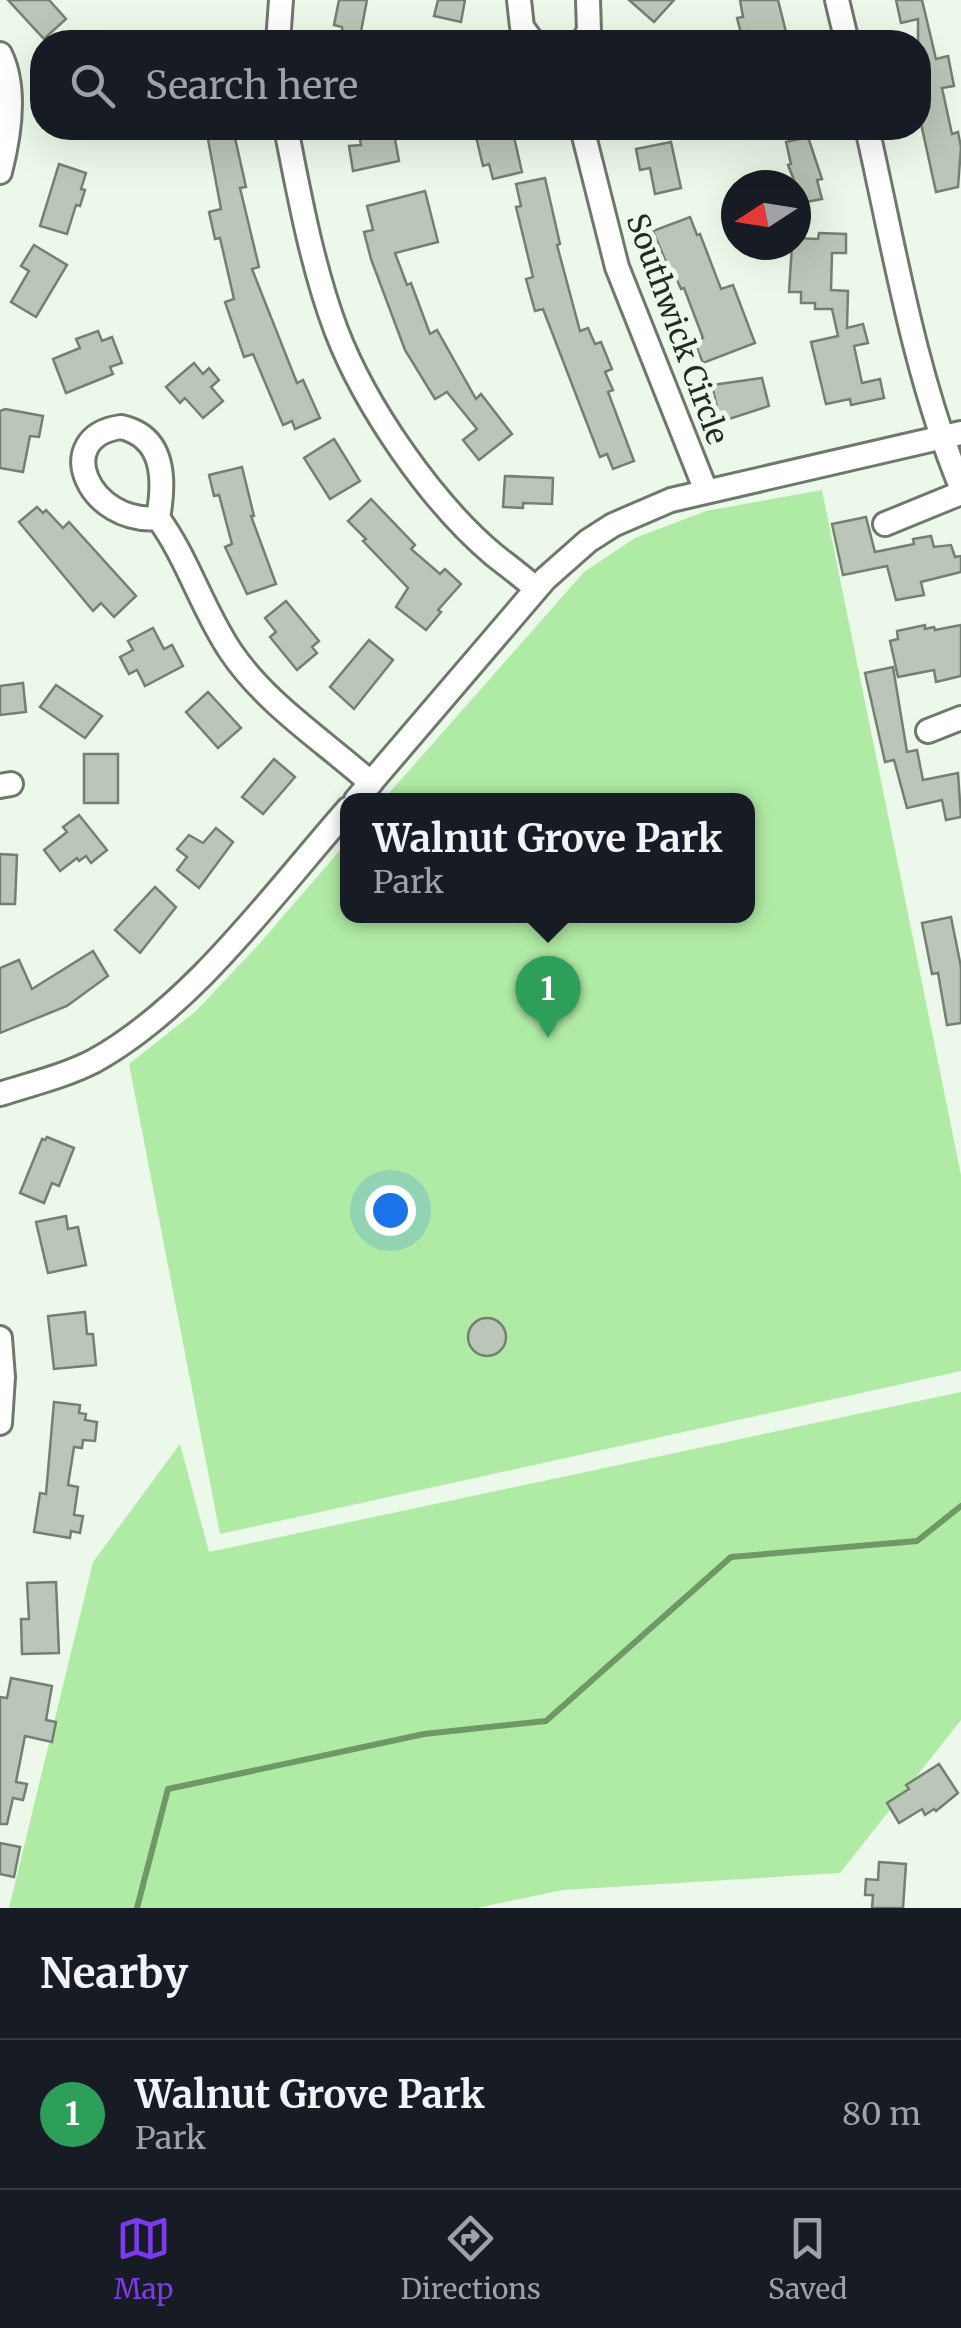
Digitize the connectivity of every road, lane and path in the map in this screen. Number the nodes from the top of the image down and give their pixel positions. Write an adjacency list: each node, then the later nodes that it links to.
1 (282, 0): 5 (street)
2 (519, 0): 6 (street)
3 (588, 0): 7 (street)
4 (837, 0): 8 (street)
5 (279, 30)
6 (524, 30)
7 (589, 30)
8 (844, 30)
9 (0, 54): 13 (street)
10 (289, 140): 19 (street)
11 (585, 140): 16 (street, Southwick Circle)
12 (870, 140): 14 (street)
13 (0, 172)
14 (951, 436): 15 (street); 16 (street)
15 (961, 490): 18 (street)
16 (706, 491): 19 (street)
17 (158, 518): 22 (street)
18 (885, 524)
19 (536, 589): 22 (street)
20 (961, 718): 21 (street)
21 (928, 731)
22 (363, 792)
23 (340, 818): 24 (street)
24 (0, 1094)
25 (0, 1338): 26 (street)
26 (0, 1423)

